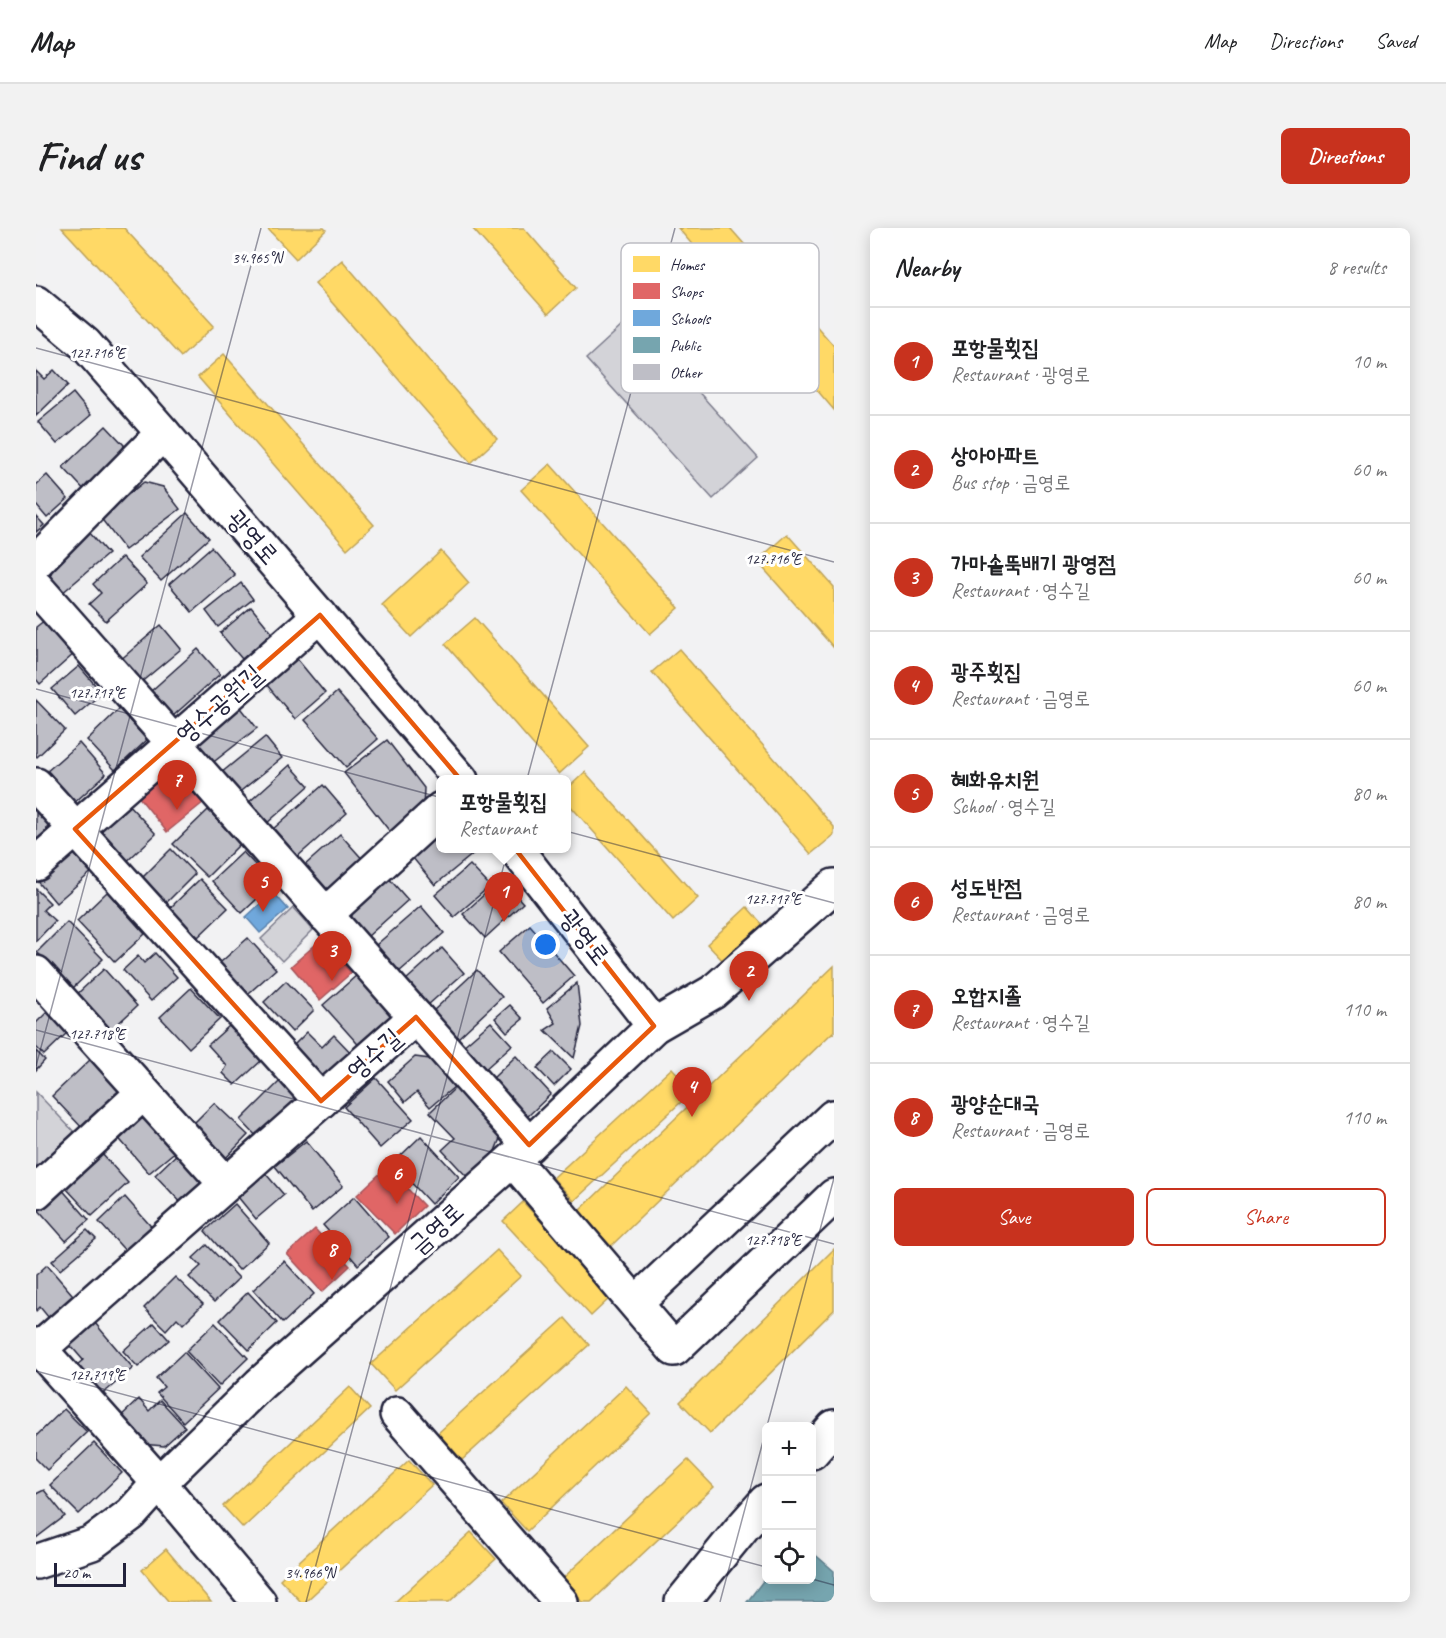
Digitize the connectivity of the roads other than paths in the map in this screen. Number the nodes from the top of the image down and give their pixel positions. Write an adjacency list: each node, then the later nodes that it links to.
1 (36, 303): 2 (street, 광영로)
2 (163, 433): 3 (street); 5 (street, 광영로)
3 (36, 562)
4 (36, 587): 6 (street, 영수길)
5 (320, 615): 6 (street, 영수공원길); 7 (street, 광영로)
6 (174, 743): 10 (street, 영수공원길); 14 (street, 영수길)
7 (457, 775)
8 (36, 785): 10 (street)
9 (436, 813): 14 (street)
10 (75, 830): 12 (street, 영수공원길); 19 (street)
11 (518, 853): 17 (street, 광영로)
12 (36, 864)
13 (834, 885): 17 (street, 금영로)
14 (325, 915): 16 (street, 영수길)
15 (36, 973): 18 (street)
16 (416, 1017): 19 (street, 영수길); 21 (street)
17 (654, 1026): 21 (street, 금영로)
18 (143, 1093): 22 (street); 23 (street)
19 (321, 1101): 22 (street, 영수길)
20 (834, 1118): 25 (street)
21 (521, 1153): 25 (street); 30 (street, 금영로)
22 (226, 1184): 26 (street, 영수길)
23 (36, 1192)
24 (834, 1196): 25 (street)
25 (636, 1303)
26 (37, 1348): 30 (street)
27 (396, 1414): 34 (street)
28 (834, 1427): 29 (street)
29 (816, 1447)
30 (159, 1483): 32 (street, 금영로); 33 (street)
31 (762, 1506): 35 (street)
32 (36, 1562)
33 (259, 1602)
34 (561, 1602)
35 (682, 1602)

